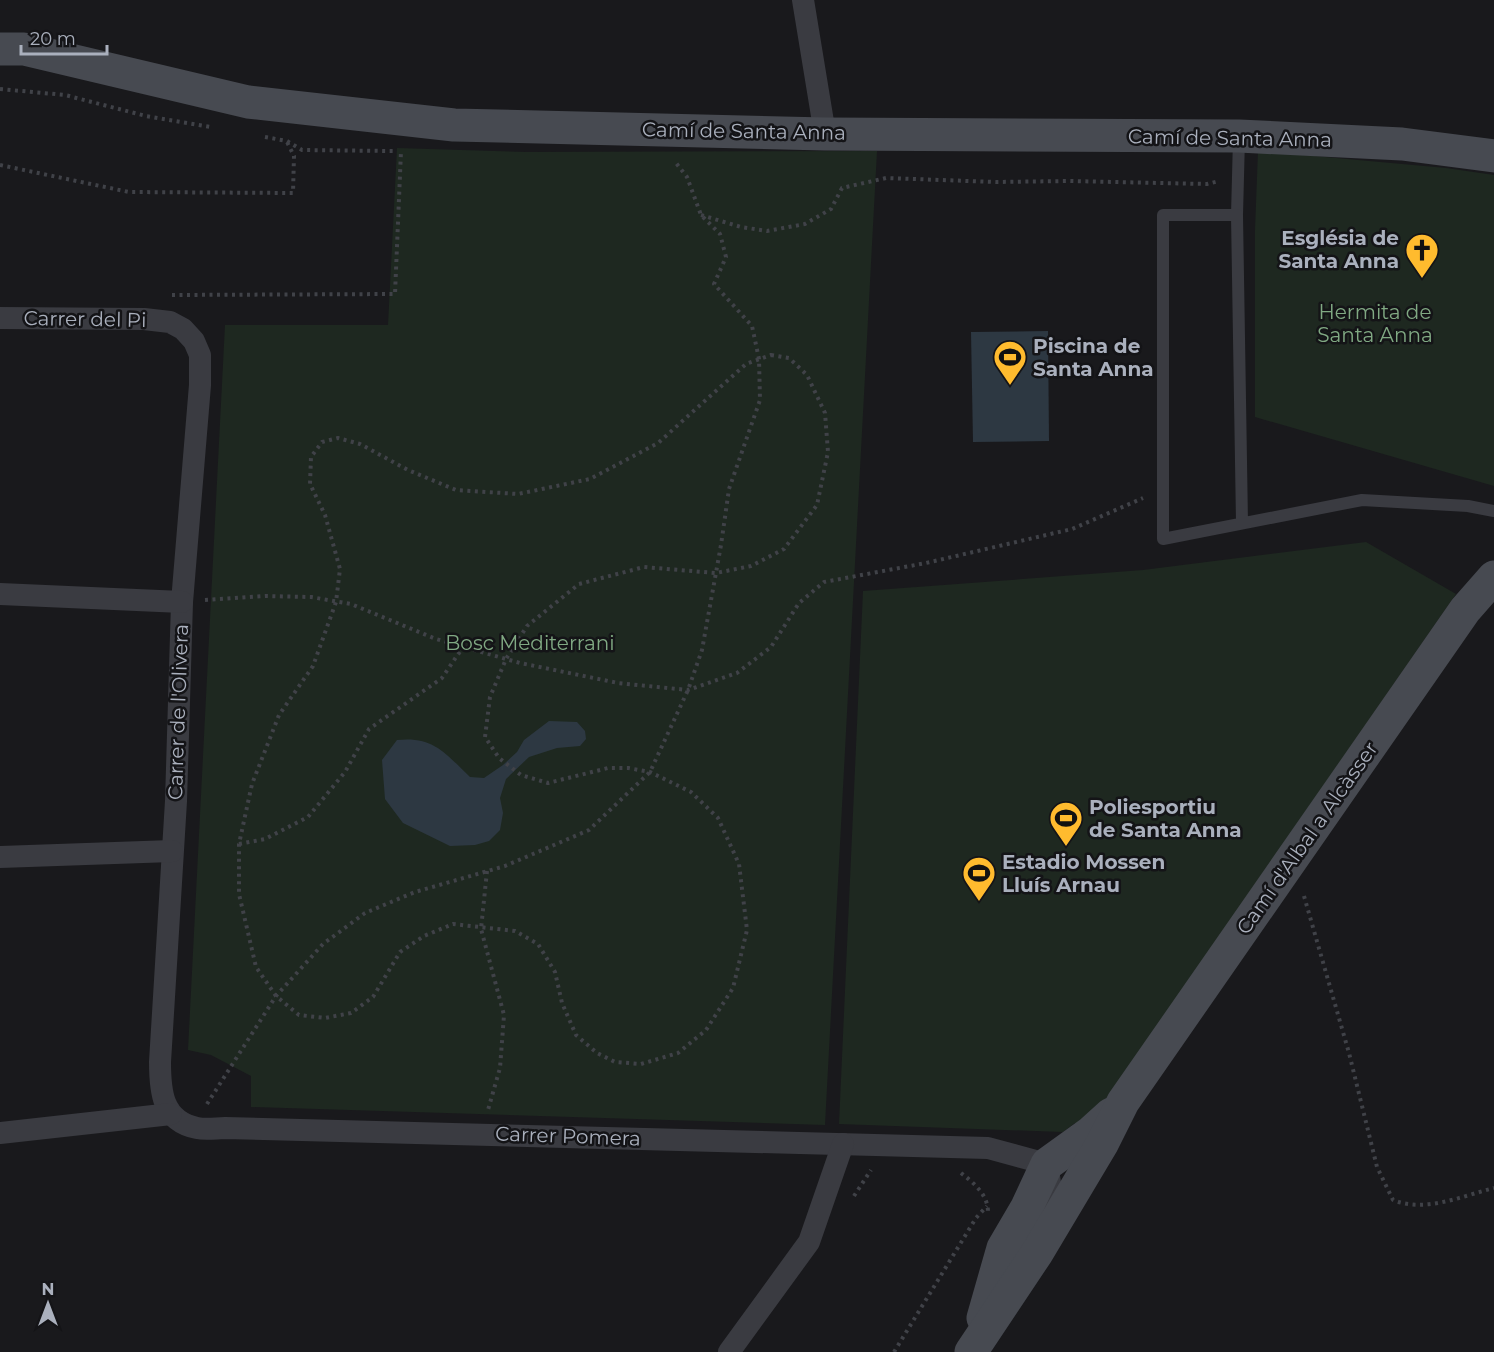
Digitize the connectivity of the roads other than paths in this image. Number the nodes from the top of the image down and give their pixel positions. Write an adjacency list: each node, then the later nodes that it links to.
1 (803, 0): 3 (street)
2 (0, 49): 3 (street, Camí de Santa Anna)
3 (825, 134): 4 (street, Camí de Santa Anna)
4 (1239, 136): 5 (street, Camí de Santa Anna); 6 (lane)
5 (1494, 156)
6 (1237, 215): 10 (lane); 10 (lane)
7 (0, 318): 8 (street, Carrer del Pi)
8 (170, 322): 13 (street, Carrer de l'Olivera)
9 (1494, 512): 10 (lane)
10 (1242, 523)
11 (1494, 577): 16 (street, Camí d'Albal a Alcàsser)
12 (0, 594): 13 (street)
13 (182, 602): 14 (street, Carrer de l'Olivera)
14 (172, 851): 15 (street); 17 (street, Carrer de l'Olivera)
15 (0, 857)
16 (1123, 1102): 20 (street, Camí d'Albal a Alcàsser); 21 (street, Camí d'Albal a Alcàsser)
17 (171, 1114): 18 (street); 19 (street, Carrer Pomera)
18 (0, 1132)
19 (843, 1144): 20 (street, Carrer Pomera); 23 (street)
20 (1047, 1164): 21 (street); 22 (street, Camí d'Albal a Alcàsser)
21 (1037, 1253): 22 (street, Camí d'Albal a Alcàsser)
22 (973, 1349)
23 (729, 1352)

